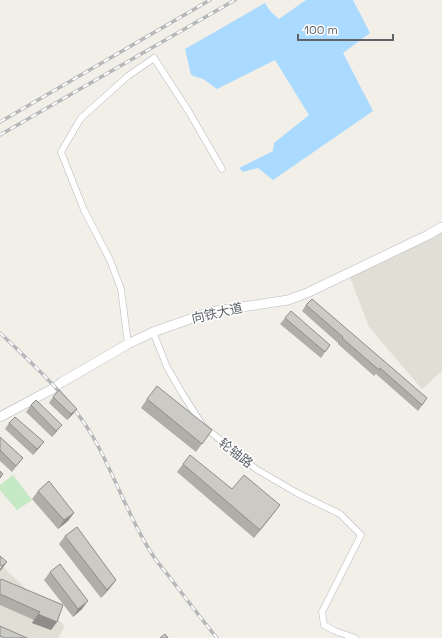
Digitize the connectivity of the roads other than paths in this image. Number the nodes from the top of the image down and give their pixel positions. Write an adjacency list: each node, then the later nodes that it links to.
1 (222, 169): 4 (street)
2 (442, 227): 3 (street, 向铁大道)
3 (153, 332): 4 (street, 向铁大道); 6 (street, 轮轴路)
4 (128, 344): 5 (street, 向铁大道)
5 (0, 417)
6 (354, 638)

